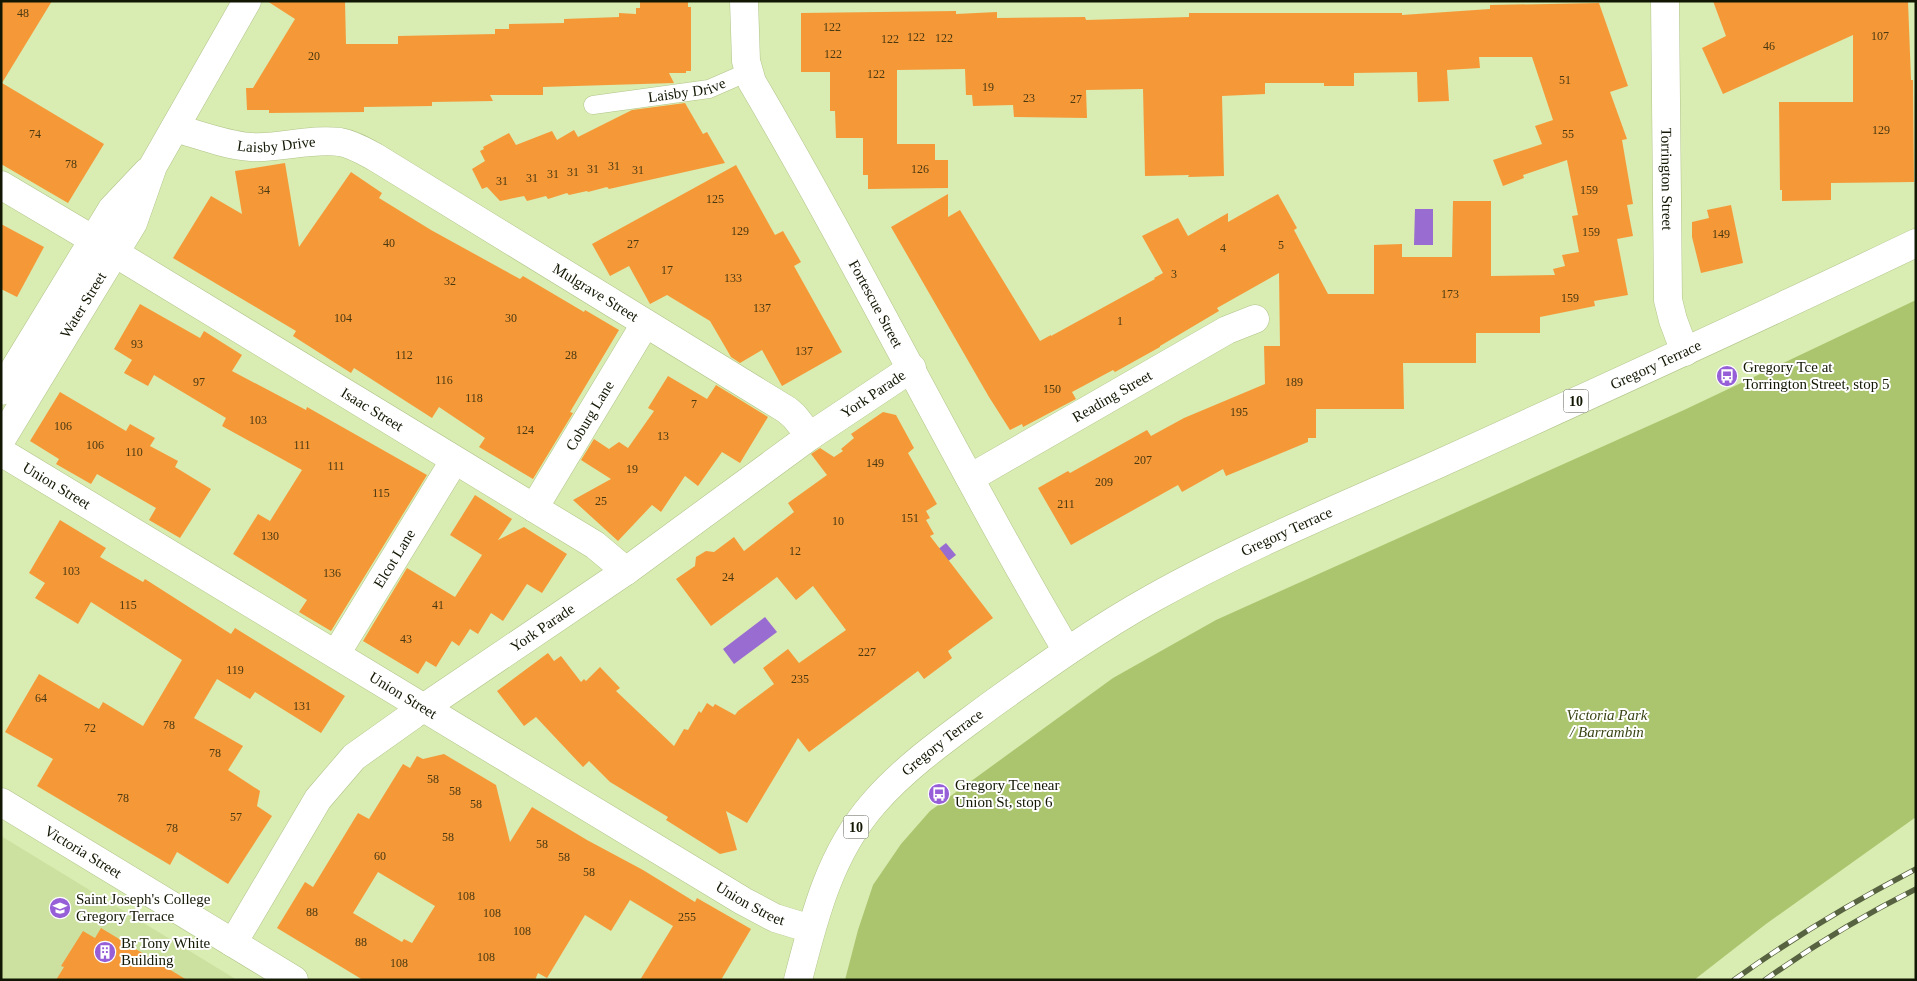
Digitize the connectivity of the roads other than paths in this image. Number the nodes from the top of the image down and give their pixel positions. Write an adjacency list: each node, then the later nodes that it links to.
1 (247, 1): 6 (street, Water Street)
2 (744, 1): 4 (street, Fortescue Street)
3 (1665, 1): 15 (street, Torrington Street)
4 (748, 72): 5 (lane, Laisby Drive); 16 (street, Fortescue Street)
5 (593, 105)
6 (175, 128): 7 (street, Laisby Drive); 8 (street, Water Street)
7 (375, 157): 14 (street, Mulgrave Street)
8 (153, 166): 10 (street, Water Street); 12 (street, Water Street)
9 (1, 185): 10 (street)
10 (92, 239): 17 (street, Water Street)
11 (1916, 243): 15 (street, Gregory Terrace / 10)
12 (115, 253): 19 (street, Water Street); 21 (street, Isaac Street)
13 (1255, 319): 22 (street, Reading Street)
14 (645, 324): 18 (street, Mulgrave Street); 23 (street, Coburg Lane)
15 (1685, 352): 25 (street, Gregory Terrace / 10)
16 (912, 368): 18 (street, York Parade); 22 (street, Fortescue Street)
17 (1, 391)
18 (810, 436): 24 (street, York Parade)
19 (1, 440)
20 (1, 452): 26 (street, Union Street)
21 (454, 461): 23 (street, Isaac Street); 26 (street, Elcot Lane)
22 (970, 478): 25 (street, Fortescue Street)
23 (534, 508): 24 (street, Isaac Street)
24 (626, 571): 27 (street, York Parade)
25 (1067, 651): 29 (street, Gregory Terrace / 10)
26 (336, 654): 27 (street, Union Street)
27 (422, 708): 29 (street, Union Street); 30 (street, York Parade)
28 (1, 802): 30 (street, Victoria Street)
29 (811, 929): 32 (street, Gregory Terrace / 10)
30 (233, 943): 31 (street, Victoria Street)
31 (294, 980)
32 (798, 980)

